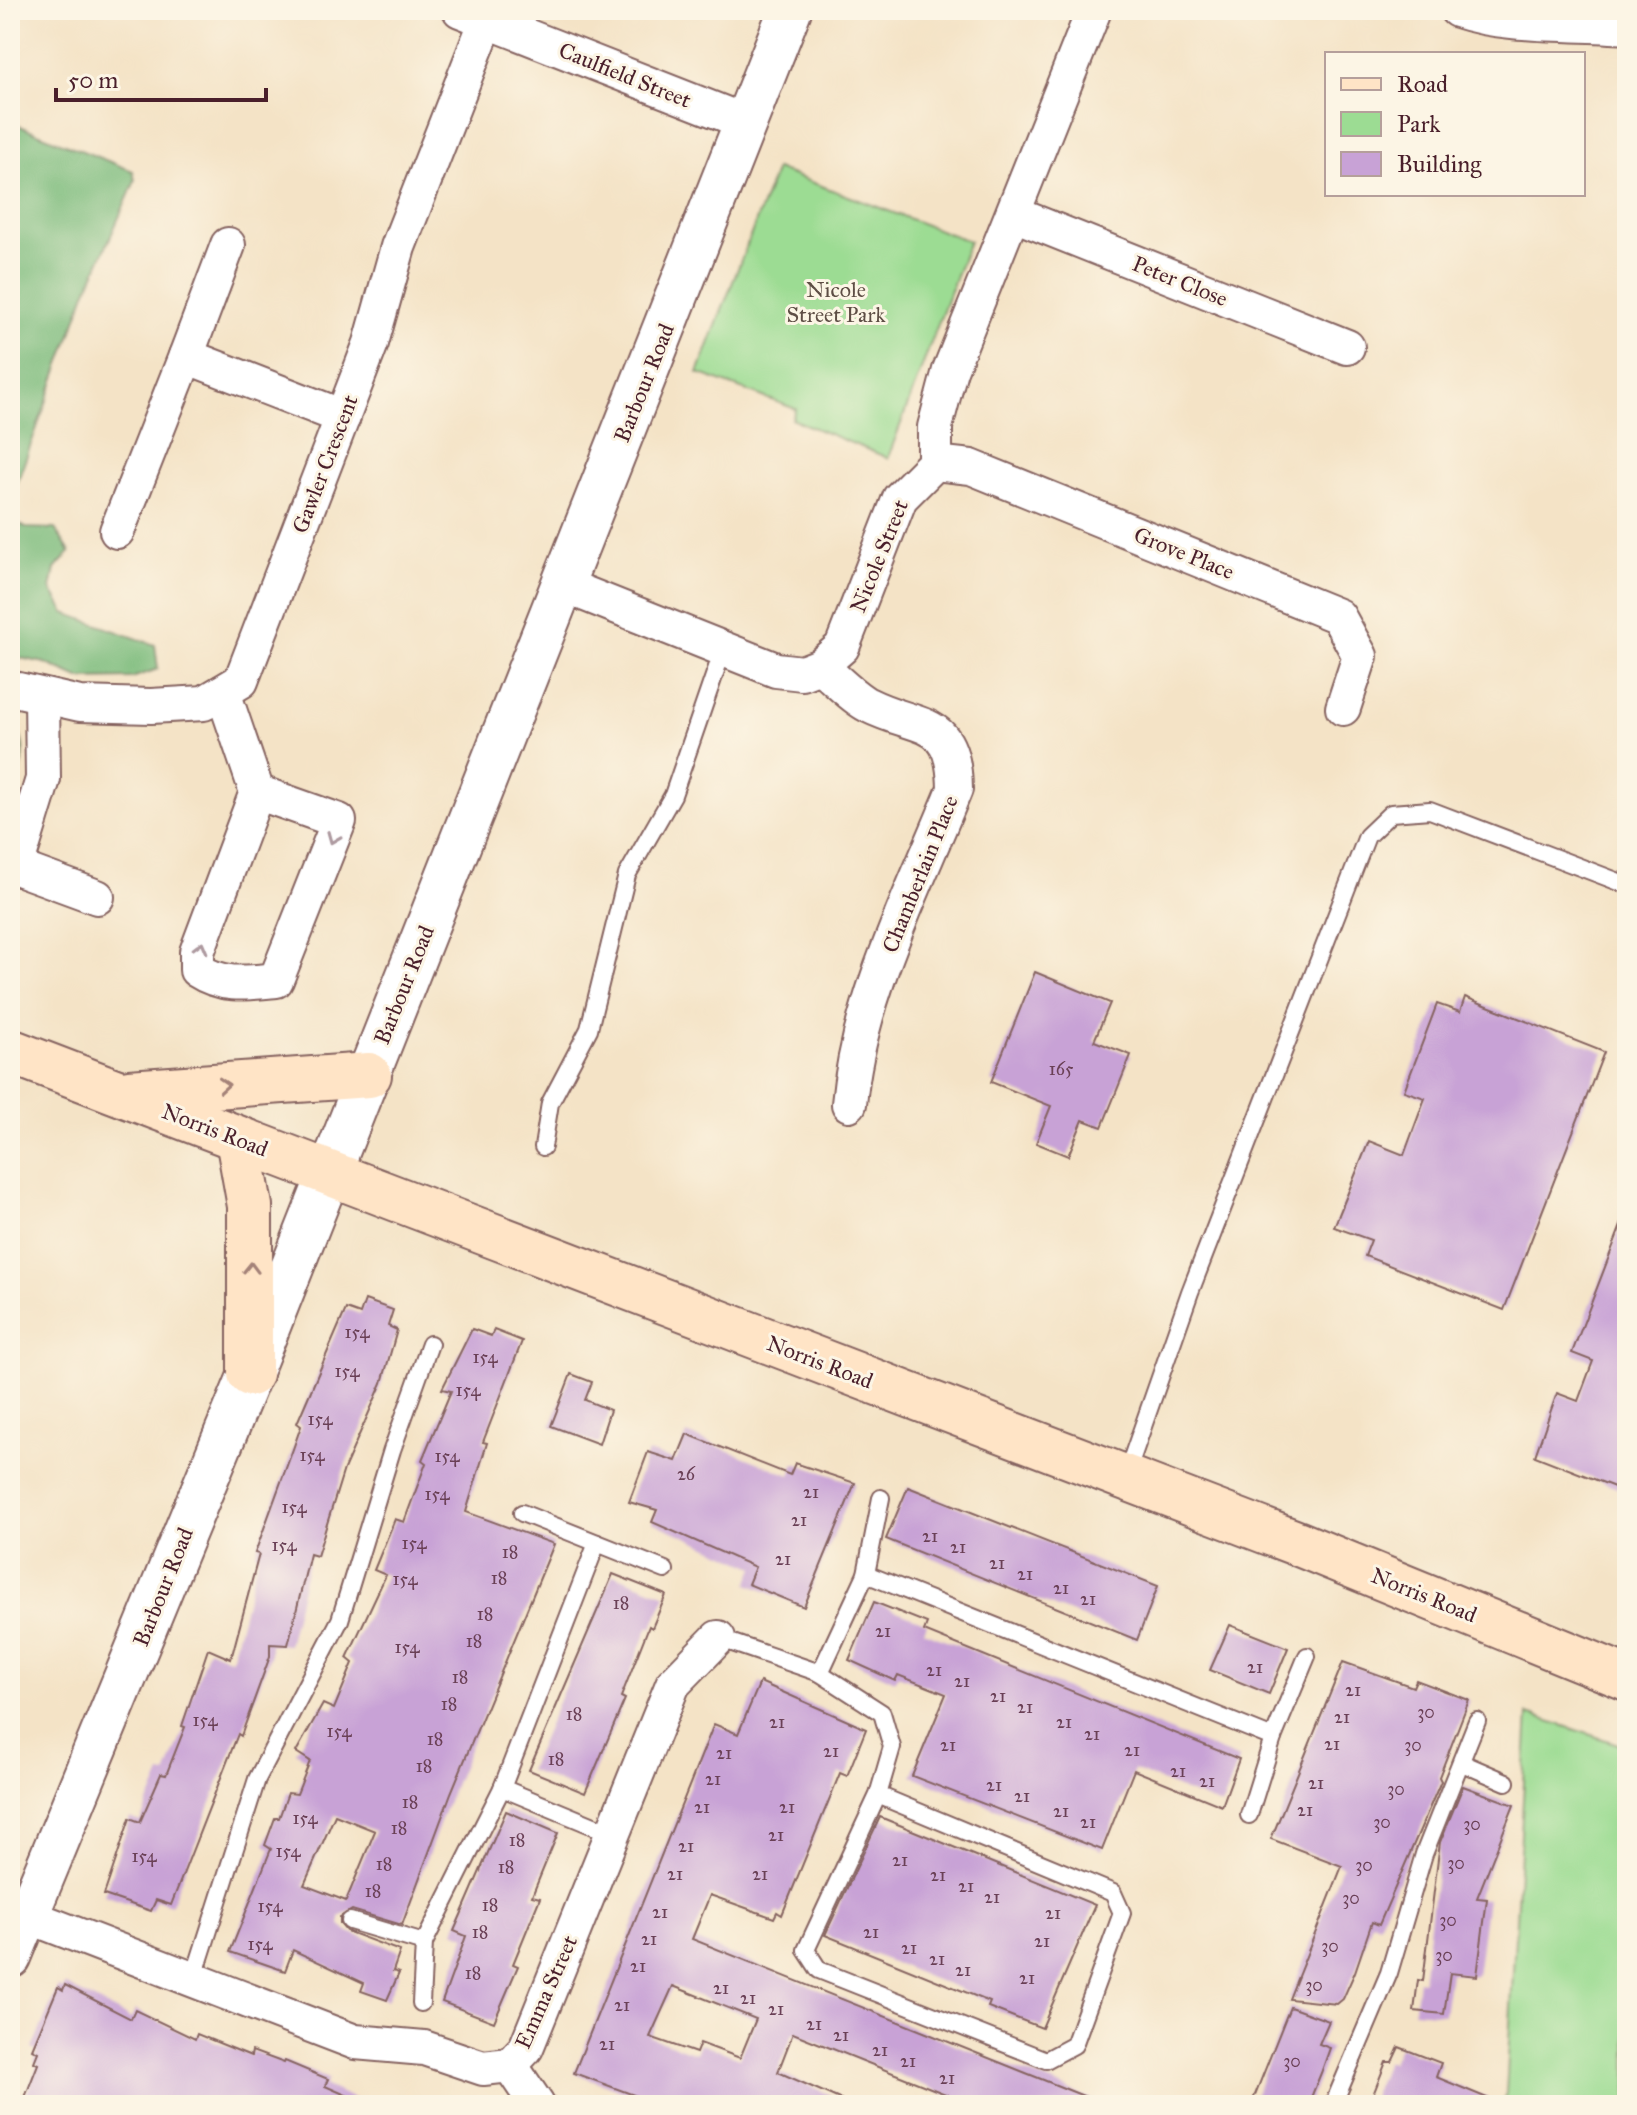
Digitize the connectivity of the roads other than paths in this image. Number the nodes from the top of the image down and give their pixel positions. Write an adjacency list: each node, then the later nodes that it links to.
1 (790, 10): 6 (street, Barbour Road)
2 (1094, 10): 7 (street)
3 (1457, 10): 5 (street)
4 (473, 15): 6 (street, Caulfield Street); 11 (street, Gawler Crescent)
5 (1627, 27)
6 (745, 122): 14 (street, Barbour Road)
7 (1014, 214): 9 (street, Peter Close); 12 (street)
8 (228, 245): 10 (street)
9 (1347, 347)
10 (186, 356): 11 (street); 13 (street)
11 (343, 417): 18 (street, Gawler Crescent)
12 (935, 463): 16 (street, Nicole Street); 19 (street, Grove Place)
13 (117, 531)
14 (563, 585): 15 (street); 25 (street, Barbour Road)
15 (724, 647): 16 (street); 29 (lane)
16 (820, 666): 27 (street, Chamberlain Place)
17 (26, 692): 18 (street); 21 (street)
18 (223, 692): 20 (street)
19 (1343, 708)
20 (257, 792): 20 (street, one-way to 20)
21 (13, 866): 23 (street)
22 (1627, 885): 33 (lane)
23 (97, 897)
24 (10, 1051): 26 (main road, Norris Road)
25 (369, 1075): 26 (main road, one-way to 25); 30 (street, Barbour Road)
26 (119, 1093): 28 (main road, Norris Road)
27 (849, 1104)
28 (238, 1139): 30 (main road, Norris Road); 32 (main road, one-way to 28)
29 (543, 1147)
30 (329, 1175): 32 (street, Barbour Road); 33 (main road, Norris Road)
31 (430, 1344): 55 (lane)
32 (250, 1374): 51 (street, Barbour Road)
33 (1125, 1477): 42 (main road, Norris Road)
34 (881, 1498): 38 (lane)
35 (522, 1513): 36 (lane)
36 (597, 1543): 37 (lane); 47 (lane)
37 (665, 1570)
38 (866, 1574): 41 (lane); 44 (lane)
39 (718, 1638): 41 (lane); 50 (street, Emma Street)
40 (1307, 1656): 44 (lane)
41 (820, 1673): 48 (lane)
42 (1627, 1678)
43 (1477, 1721): 45 (lane)
44 (1273, 1738): 49 (lane)
45 (1462, 1763): 46 (lane); 59 (lane)
46 (1506, 1782)
47 (502, 1788): 50 (lane); 53 (lane)
48 (878, 1795): 48 (lane)
49 (1249, 1815)
50 (613, 1834): 57 (street, Emma Street)
51 (28, 1916): 54 (street, Barbour Road); 55 (street, Emma Street)
52 (350, 1921): 53 (lane)
53 (424, 1943): 56 (lane)
54 (10, 1957)
55 (193, 1980): 57 (street, Emma Street)
56 (421, 2003)
57 (510, 2065): 58 (street)
58 (537, 2105)
59 (1333, 2105)

